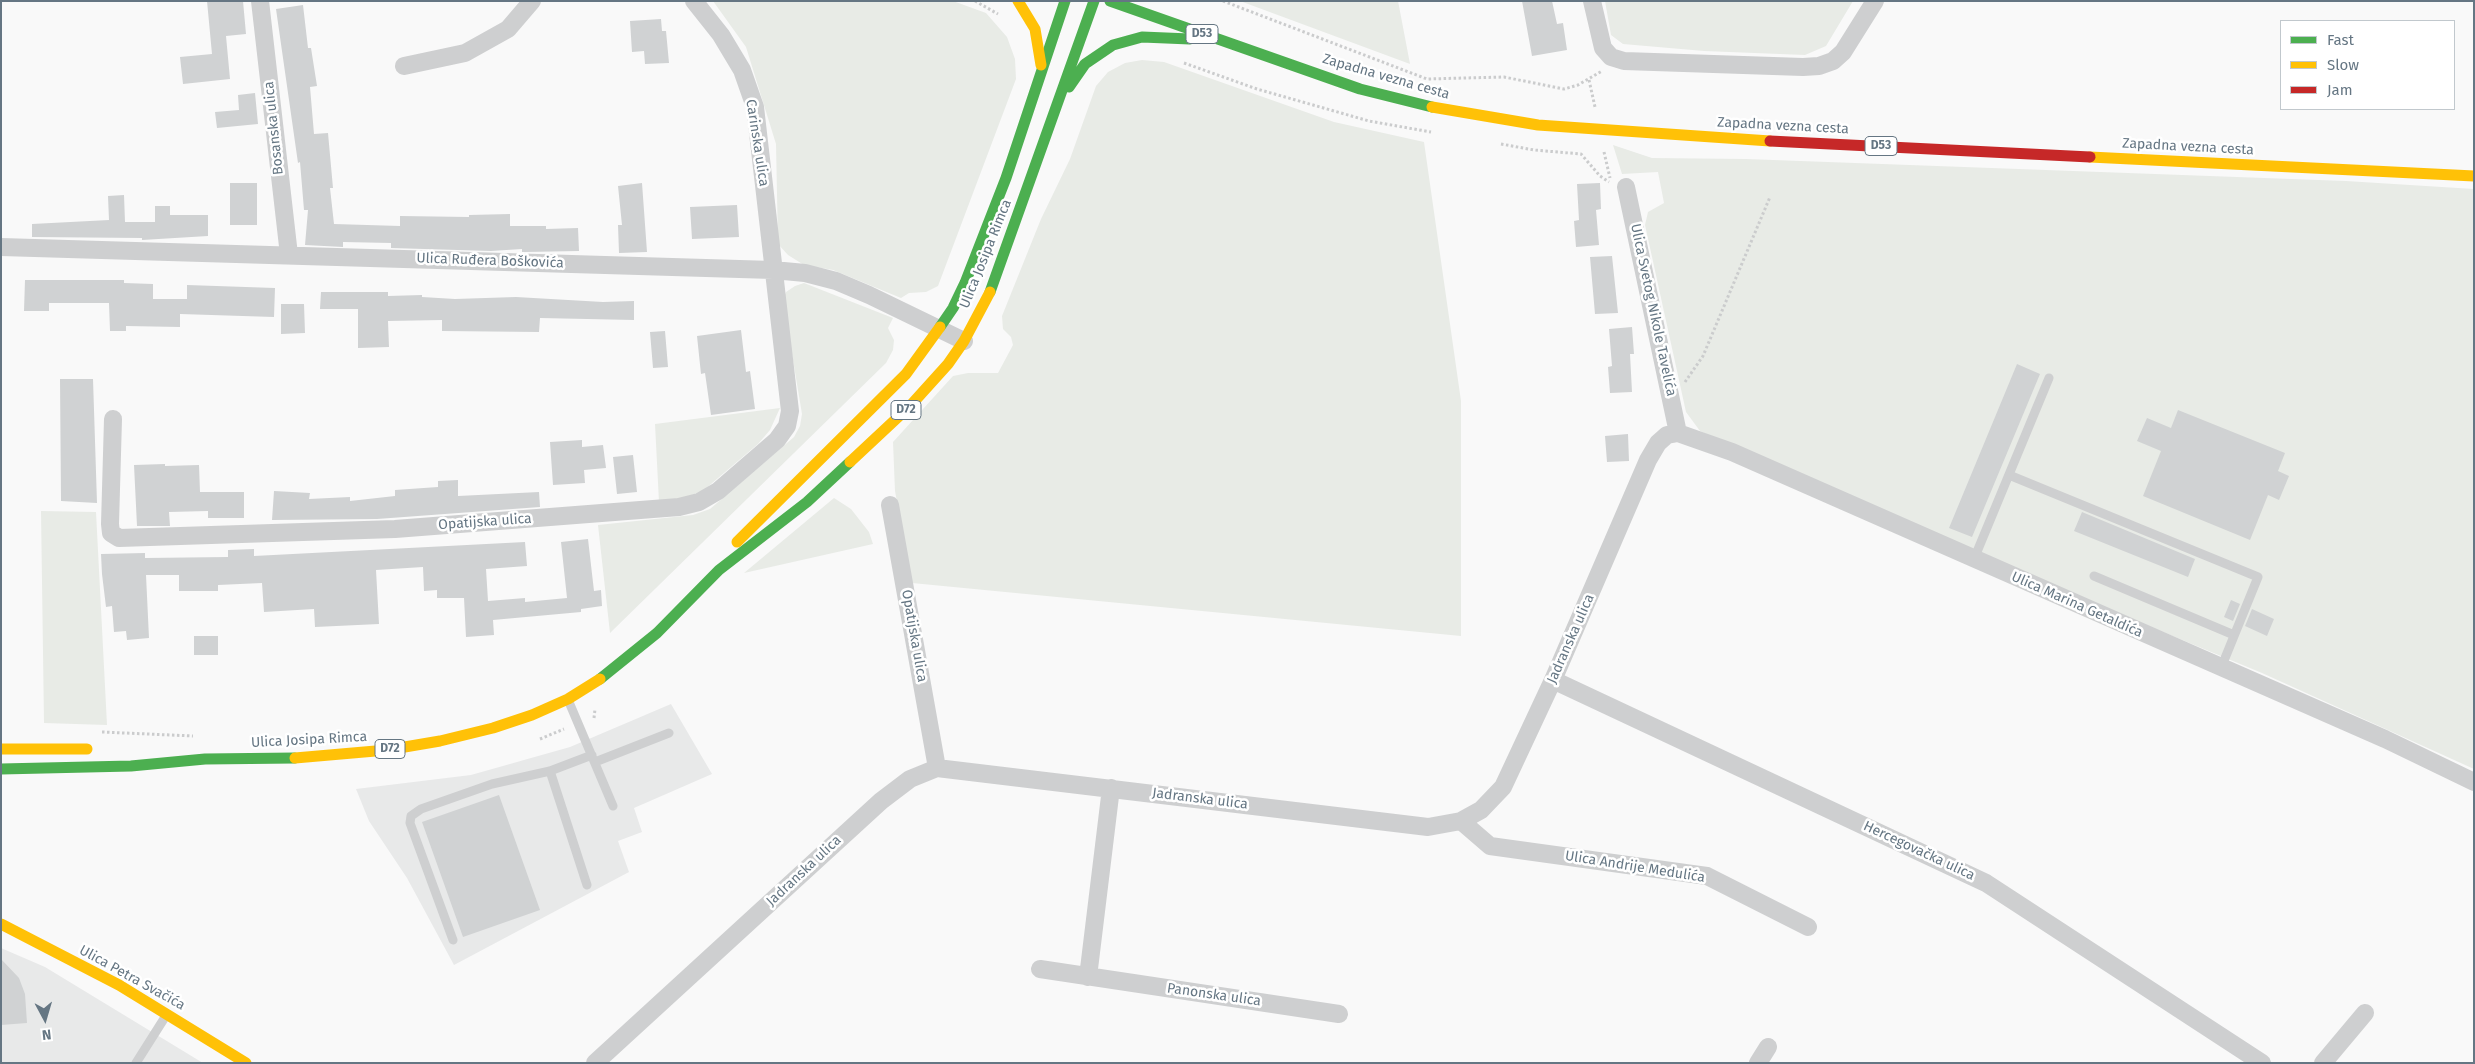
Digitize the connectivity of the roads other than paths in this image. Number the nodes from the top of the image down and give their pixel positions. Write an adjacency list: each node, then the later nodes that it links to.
1 (260, 1): 19 (street, Bosanska ulica)
2 (532, 1): 12 (street)
3 (694, 1): 20 (street, Carinska ulica)
4 (1018, 1): 14 (main road)
5 (1065, 1): 14 (main road, Ulica Josipa Rimca / D72)
6 (1094, 1): 15 (main road, Ulica Josipa Rimca / D72)
7 (1110, 1): 11 (main road, Zapadna vezna cesta / D53)
8 (1592, 1): 9 (street)
9 (1876, 1)
10 (1254, 39): 13 (main road)
11 (1227, 43): 13 (main road, Zapadna vezna cesta / D53); 15 (main road)
12 (404, 66)
13 (1295, 66): 16 (main road, Zapadna vezna cesta / D53)
14 (1042, 68): 21 (main road, Ulica Josipa Rimca / D72)
15 (1055, 109): 22 (main road, Ulica Josipa Rimca / D72)
16 (2474, 176)
17 (1626, 187): 25 (street, Ulica Svetog Nikole Tavelića)
18 (1, 247): 19 (street, Ulica Ruđera Boškovića)
19 (289, 255): 20 (street, Ulica Ruđera Boškovića)
20 (773, 270): 21 (street, Ulica Ruđera Boškovića); 24 (street, Opatijska ulica)
21 (939, 330): 22 (street, Ulica Ruđera Boškovića); 29 (main road, Ulica Josipa Rimca / D72)
22 (964, 341): 29 (main road, Ulica Josipa Rimca / D72)
23 (2049, 378): 26 (lane)
24 (113, 419)
25 (1678, 433): 28 (street, Ulica Marina Getaldića); 33 (street, Jadranska ulica)
26 (2009, 475): 28 (lane); 31 (lane)
27 (890, 505): 42 (street, Opatijska ulica)
28 (1974, 559): 32 (street, Ulica Marina Getaldića)
29 (719, 570): 34 (main road, Ulica Josipa Rimca / D72)
30 (2094, 576): 31 (lane)
31 (2234, 635): 32 (lane)
32 (2221, 668): 44 (street, Ulica Marina Getaldića)
33 (1553, 680): 47 (street, Jadranska ulica); 62 (street, Hercegovačka ulica)
34 (568, 699): 39 (lane); 40 (main road, Ulica Josipa Rimca / D72)
35 (669, 732): 39 (lane)
36 (1, 749): 37 (main road)
37 (97, 749)
38 (159, 752): 40 (main road, Ulica Josipa Rimca / D72)
39 (593, 758): 43 (lane); 46 (lane)
40 (205, 759): 41 (main road, Ulica Josipa Rimca / D72)
41 (1, 768)
42 (937, 768): 45 (street, Jadranska ulica); 60 (street, Jadranska ulica)
43 (550, 771): 48 (lane); 51 (lane)
44 (2474, 782)
45 (1111, 788): 47 (street, Jadranska ulica); 53 (street)
46 (614, 806)
47 (1461, 821): 50 (street, Ulica Andrije Medulića)
48 (587, 886)
49 (1, 924): 55 (main road, Ulica Petra Svačića)
50 (1808, 927)
51 (453, 940)
52 (1040, 970): 53 (street, Panonska ulica)
53 (1088, 977): 56 (street, Panonska ulica)
54 (2365, 1013): 63 (street)
55 (168, 1014): 58 (lane); 59 (main road, Ulica Petra Svačića)
56 (1340, 1014)
57 (1768, 1047): 61 (street)
58 (136, 1063)
59 (246, 1063)
60 (596, 1063)
61 (1758, 1063)
62 (2262, 1063)
63 (2323, 1063)

